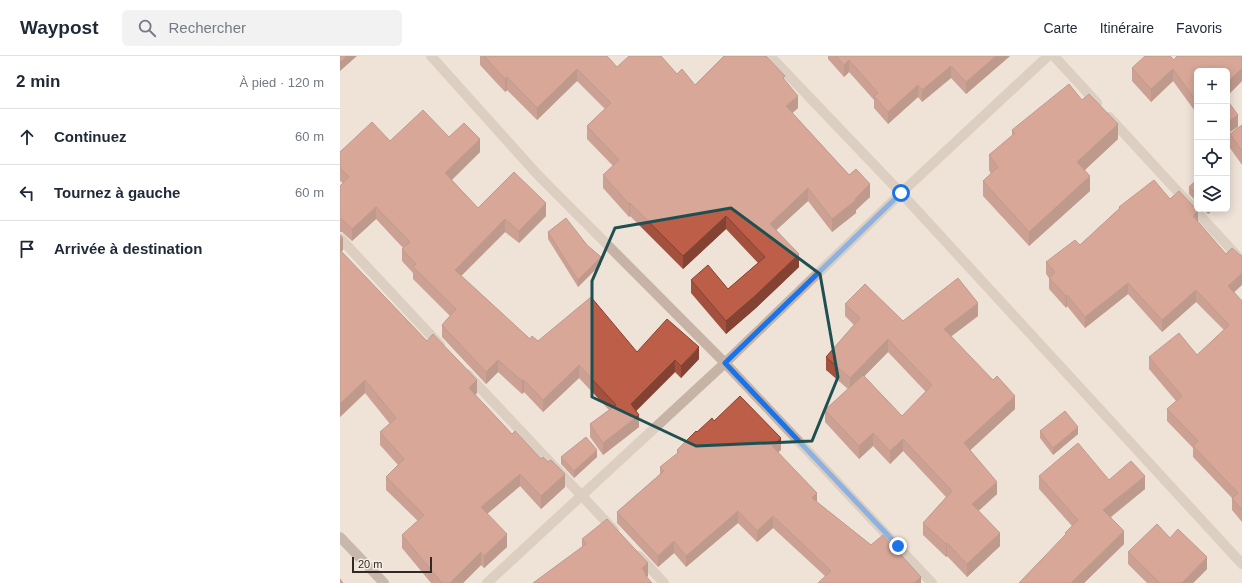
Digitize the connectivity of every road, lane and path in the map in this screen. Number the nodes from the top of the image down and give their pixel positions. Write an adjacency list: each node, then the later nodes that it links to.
1 (431, 56): 9 (street)
2 (770, 56): 5 (street)
3 (1048, 56): 5 (street)
4 (1054, 56): 7 (street)
5 (901, 193): 9 (street); 15 (street)
6 (340, 238): 8 (street)
7 (1242, 261)
8 (448, 353)
9 (725, 363): 11 (street); 19 (street)
10 (458, 364): 11 (street)
11 (582, 496): 13 (street); 17 (street)
12 (340, 537): 16 (street)
13 (620, 537)
14 (631, 548): 18 (street)
15 (1242, 564)
16 (384, 583)
17 (487, 583)
18 (664, 583)
19 (932, 583)

